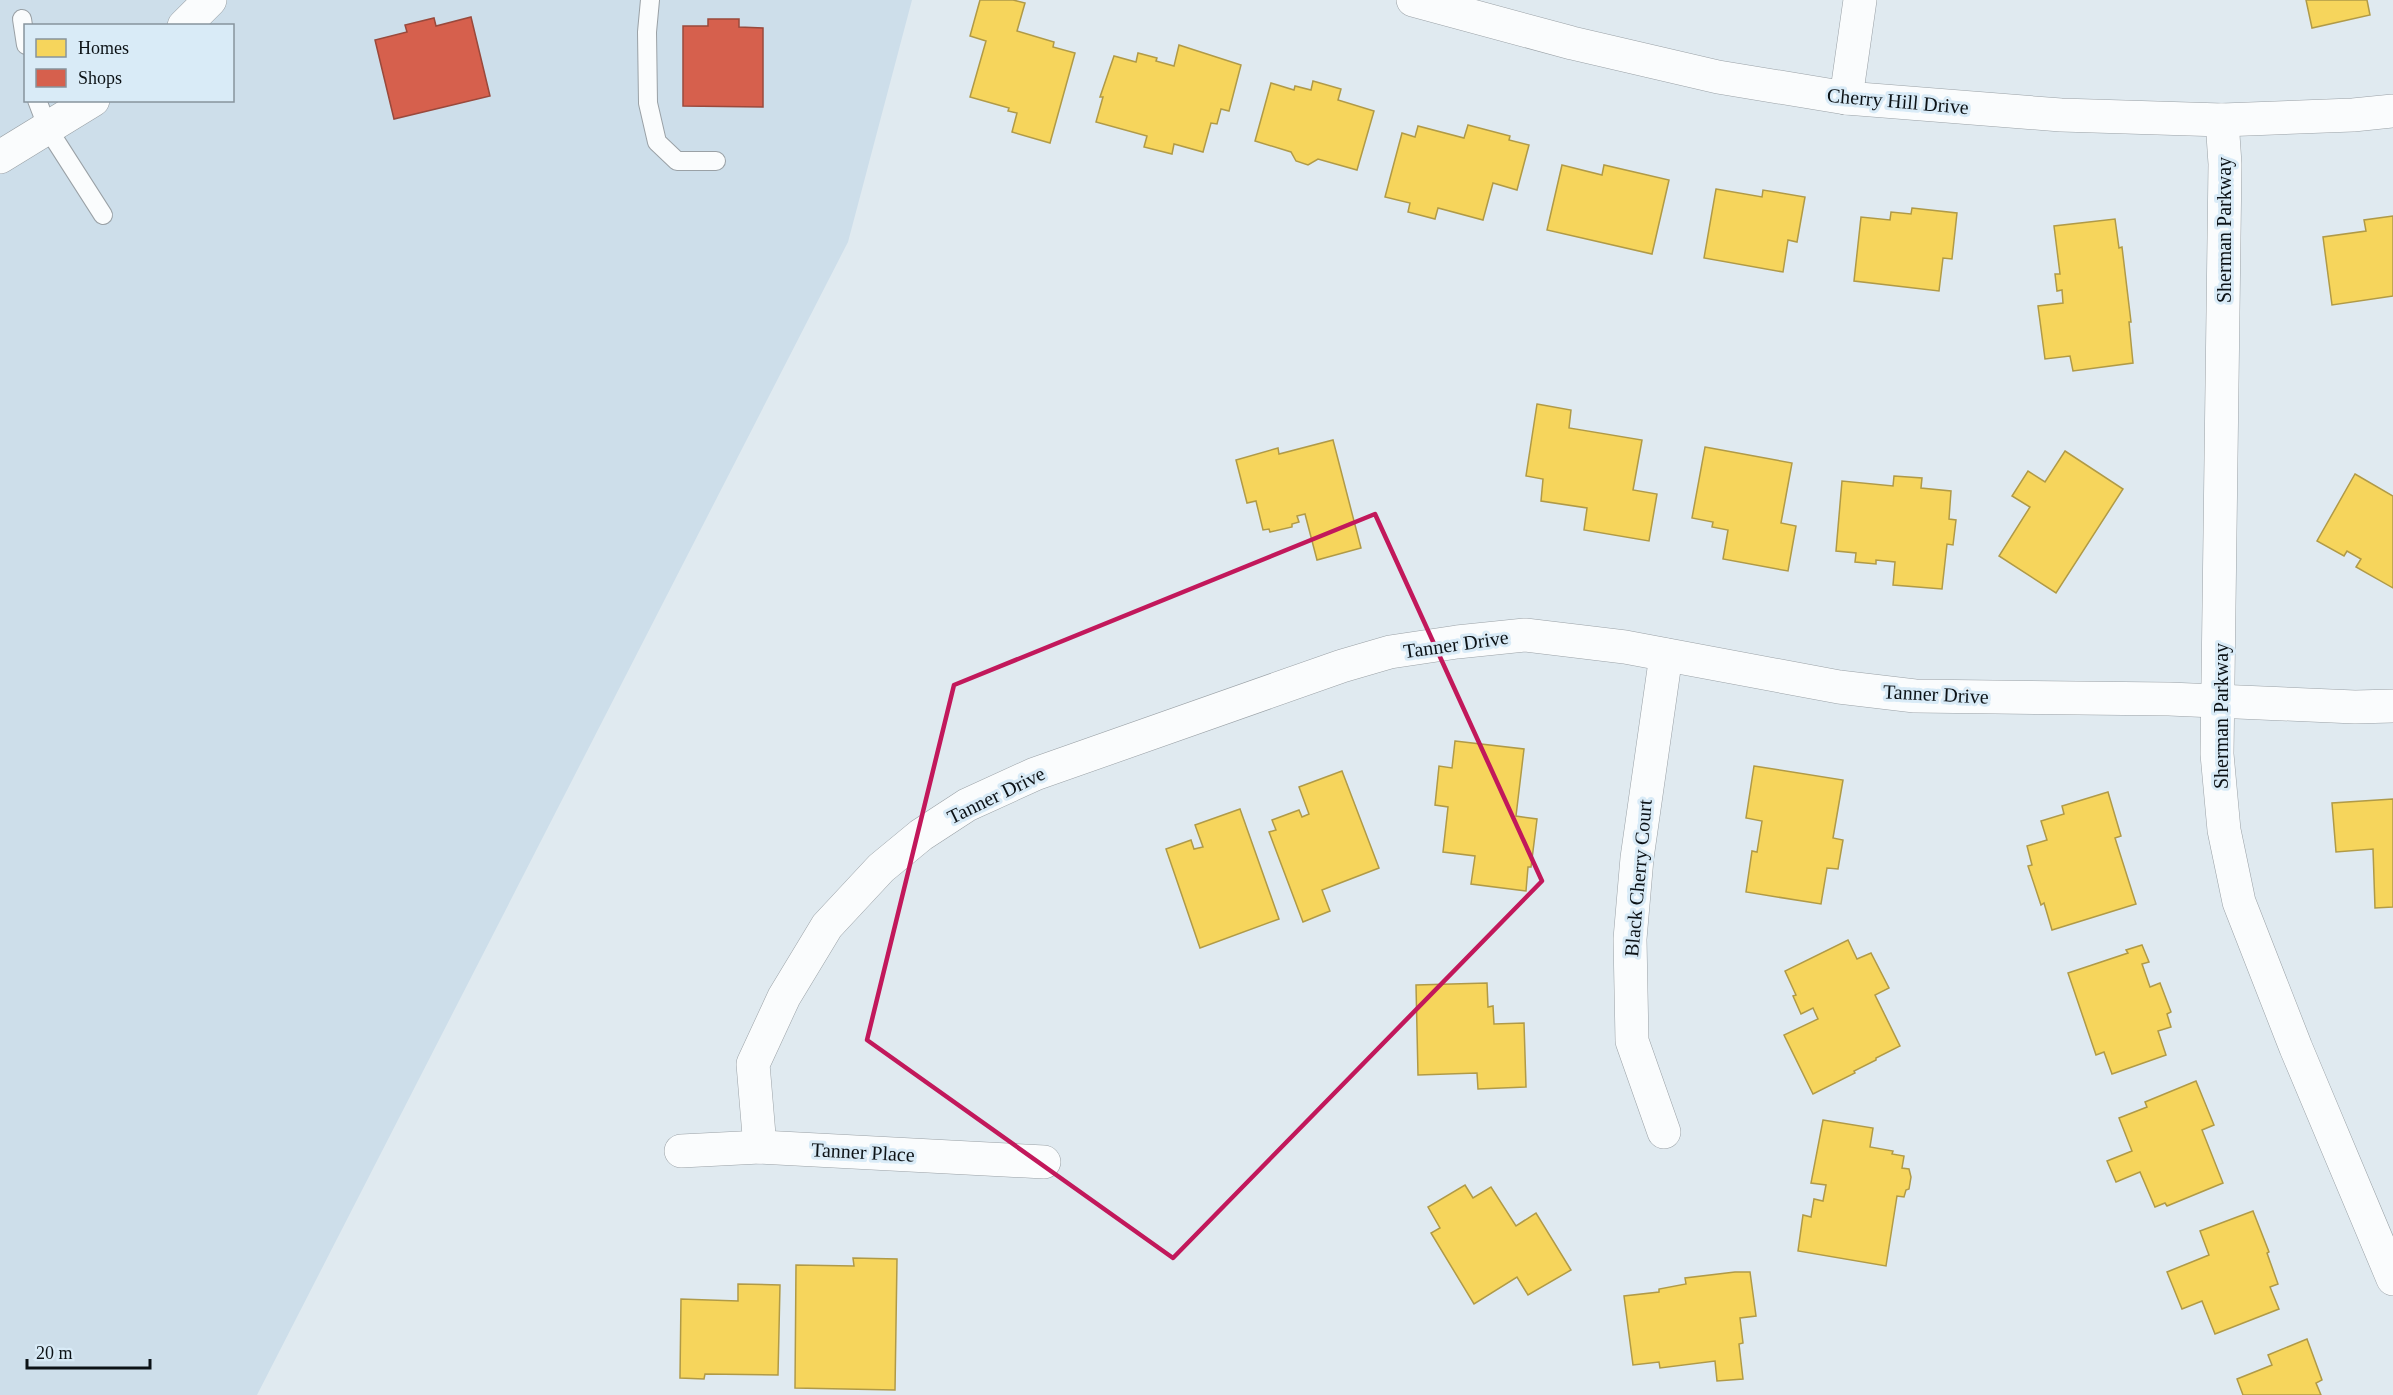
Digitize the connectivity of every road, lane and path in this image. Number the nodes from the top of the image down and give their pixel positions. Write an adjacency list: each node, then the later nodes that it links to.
1 (210, 0): 6 (street)
2 (650, 0): 14 (lane)
3 (1413, 0): 8 (street, Cherry Hill Drive)
4 (1860, 0): 8 (street)
5 (22, 19): 7 (lane)
6 (186, 24)
7 (24, 32)
8 (1846, 98): 12 (street, Cherry Hill Drive)
9 (86, 102): 11 (street)
10 (2393, 111): 12 (street, Cherry Hill Drive)
11 (43, 115): 13 (street); 15 (lane)
12 (2222, 120): 17 (street, Sherman Parkway)
13 (0, 157)
14 (716, 161)
15 (103, 215)
16 (1666, 655): 17 (street, Tanner Drive); 19 (street, Black Cherry Court); 20 (street, Tanner Drive)
17 (2218, 702): 18 (street, Tanner Drive); 23 (street, Sherman Parkway)
18 (2393, 706)
19 (1664, 1132)
20 (760, 1147): 21 (street, Tanner Place); 22 (street, Tanner Place)
21 (681, 1151)
22 (1044, 1162)
23 (2393, 1279)

